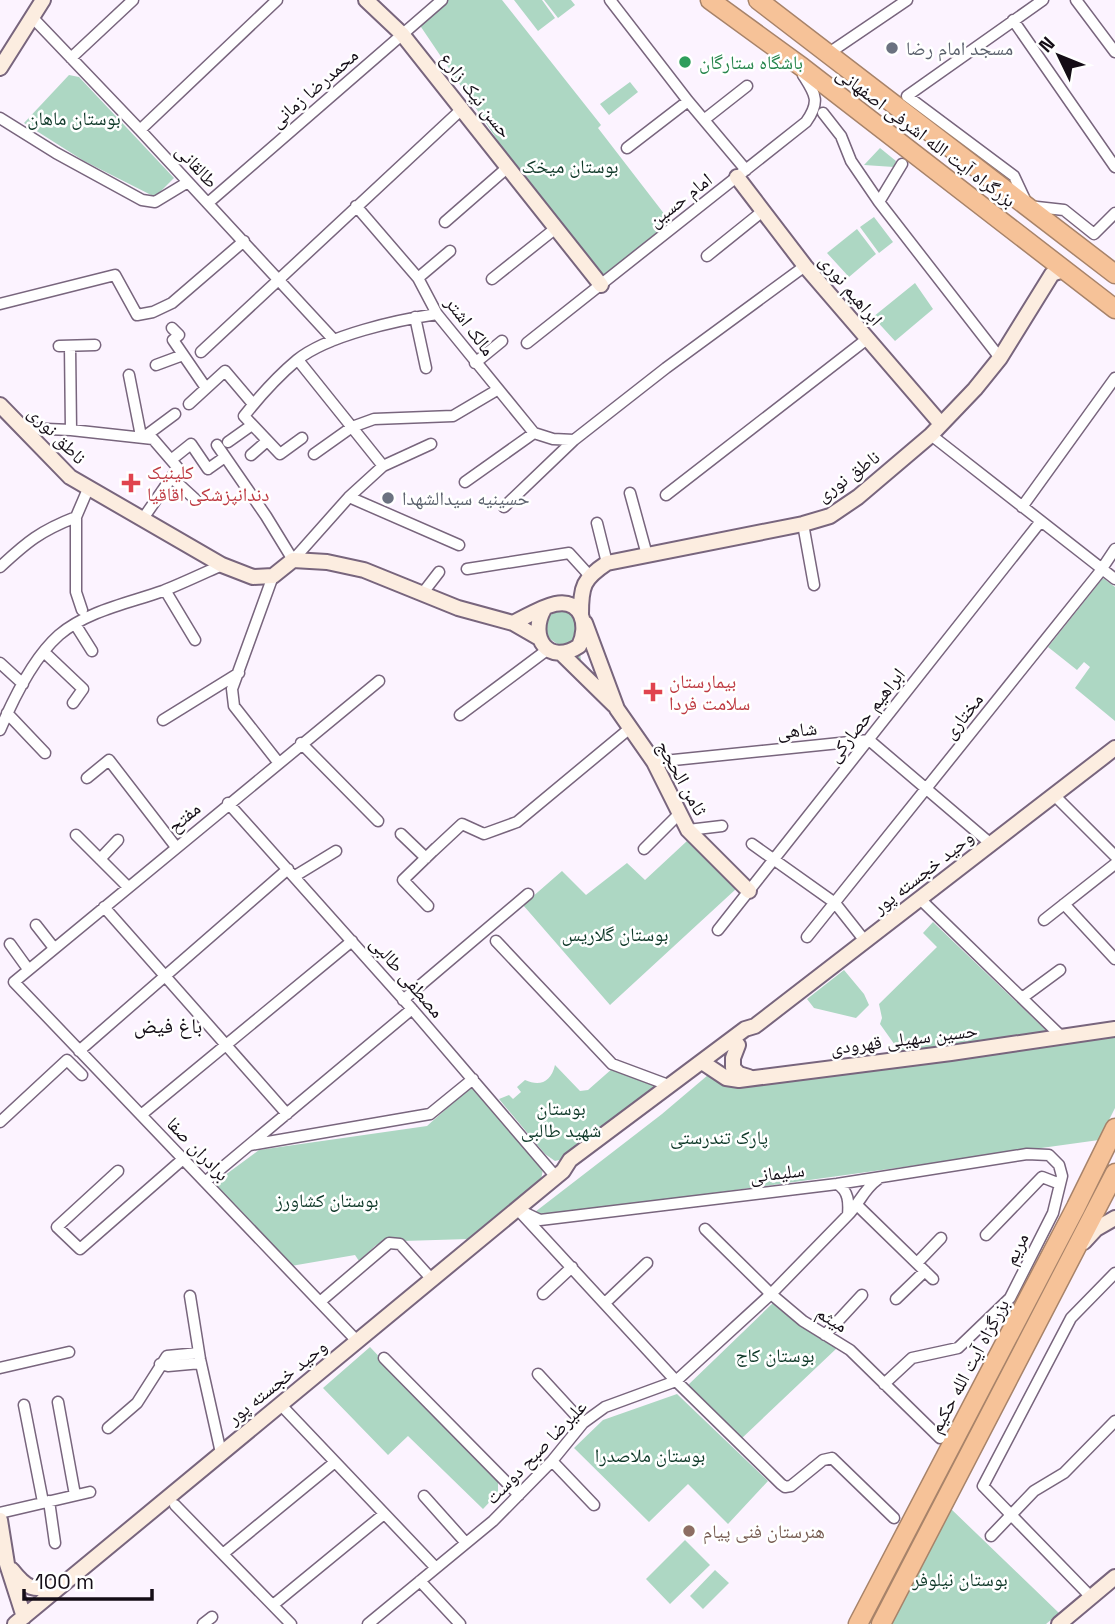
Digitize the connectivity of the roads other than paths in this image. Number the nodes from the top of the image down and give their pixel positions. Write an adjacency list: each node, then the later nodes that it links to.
1 (43, 0): 12 (street)
2 (134, 0): 17 (street)
3 (276, 0): 29 (street)
4 (366, 0): 14 (street, حسن نیک زارع)
5 (442, 0): 14 (street, محمدرضا زمانی)
6 (610, 0): 22 (street)
7 (710, 0): 19 (highway, بزرگراه آیت الله اشرفی اصفهانی)
8 (760, 0): 16 (highway, بزرگراه آیت الله اشرفی اصفهانی)
9 (907, 0): 16 (street)
10 (1043, 0): 13 (street)
11 (1076, 0): 15 (street)
12 (33, 18): 17 (street, طالقانی); 18 (street)
13 (1013, 20): 34 (street); 40 (street)
14 (402, 34): 23 (street, حسن نیک زارع); 38 (street, محمدرضا زمانی)
15 (1115, 52)
16 (829, 53): 21 (highway, بزرگراه آیت الله اشرفی اصفهانی)
17 (71, 58): 29 (street, طالقانی)
18 (0, 68)
19 (802, 68): 24 (highway, بزرگراه آیت الله اشرفی اصفهانی); 35 (street, امام حسین)
20 (747, 86): 28 (street)
21 (872, 87): 24 (highway); 27 (highway, بزرگراه آیت الله اشرفی اصفهانی)
22 (688, 102): 28 (street); 31 (street)
23 (463, 108): 33 (street, حسن نیک زارع); 39 (street)
24 (855, 110): 30 (highway, بزرگراه آیت الله اشرفی اصفهانی)
25 (823, 113): 37 (street)
26 (0, 118): 36 (street)
27 (911, 118): 30 (highway); 40 (highway, بزرگراه آیت الله اشرفی اصفهانی)
28 (705, 119): 35 (street)
29 (140, 130): 36 (street, طالقانی)
30 (893, 138): 49 (highway, بزرگراه آیت الله اشرفی اصفهانی)
31 (628, 148)
32 (902, 164): 37 (street)
33 (508, 167): 43 (street); 44 (street, حسن نیک زارع)
34 (1115, 167)
35 (741, 173): 41 (street, ابراهیم نوری); 54 (street, امام حسین)
36 (188, 182): 38 (street, طالقانی)
37 (879, 202): 69 (street)
38 (208, 203): 45 (street, طالقانی)
39 (356, 206): 51 (street); 52 (street, مالک اشتر)
40 (1028, 206): 42 (street); 50 (highway, بزرگراه آیت الله اشرفی اصفهانی)
41 (763, 211): 47 (street); 48 (street, ابراهیم نوری)
42 (1115, 213)
43 (444, 222)
44 (556, 228): 53 (street); 54 (street, حسن نیک زارع)
45 (244, 241): 51 (street, طالقانی); 55 (street)
46 (450, 251): 52 (street)
47 (707, 256)
48 (805, 265): 60 (street, ابراهیم نوری); 91 (street)
49 (1063, 270): 56 (highway, بزرگراه آیت الله اشرفی اصفهانی); 69 (street, ناطق نوری)
50 (1115, 274)
51 (278, 278): 61 (street, طالقانی); 67 (street)
52 (418, 278): 57 (street, مالک اشتر)
53 (492, 279)
54 (601, 285): 63 (street, امام حسین)
55 (0, 304)
56 (1115, 309)
57 (437, 314): 58 (street); 71 (street, مالک اشتر)
58 (415, 317): 61 (street); 73 (street)
59 (172, 328): 68 (street)
60 (867, 339): 82 (street, ابراهیم نوری); 105 (street)
61 (334, 340): 70 (street)
62 (502, 341): 71 (street)
63 (527, 343)
64 (95, 345): 66 (street)
65 (59, 346): 66 (street)
66 (70, 346): 86 (street)
67 (201, 352)
68 (183, 355): 72 (street); 76 (street)
69 (1000, 358): 82 (street, ناطق نوری)
70 (298, 360): 79 (street); 84 (street)
71 (475, 363): 77 (street, مالک اشتر)
72 (156, 365)
73 (426, 368)
74 (129, 375): 89 (street)
75 (1115, 378): 109 (street)
76 (206, 388): 78 (street); 79 (street)
77 (498, 390): 84 (street); 87 (street, مالک اشتر)
78 (188, 404)
79 (253, 404): 83 (street)
80 (3, 413): 85 (street, ناطق نوری)
81 (175, 414): 89 (street)
82 (941, 424): 88 (street, ناطق نوری)
83 (251, 425): 92 (street); 93 (street)
84 (352, 427): 96 (street); 100 (street)
85 (22, 428): 86 (street); 103 (street, ناطق نوری)
86 (71, 430): 89 (street)
87 (534, 433): 91 (street); 102 (street)
88 (930, 435): 109 (street); 114 (street, ناطق نوری)
89 (146, 437): 99 (street)
90 (302, 438): 92 (street)
91 (574, 440): 108 (street)
92 (267, 441): 97 (street)
93 (228, 442)
94 (431, 444): 100 (street)
95 (217, 445): 98 (street)
96 (314, 454)
97 (251, 456)
98 (225, 457): 99 (street); 118 (street)
99 (171, 460): 101 (street)
100 (383, 466): 106 (street)
101 (171, 477): 107 (street); 111 (street)
102 (465, 482)
103 (88, 489): 110 (street); 111 (street, ناطق نوری)
104 (630, 493): 117 (street)
105 (666, 495)
106 (349, 497): 115 (street); 118 (street)
107 (196, 500)
108 (504, 507)
109 (1022, 507): 112 (street)
110 (76, 517): 121 (street); 133 (street)
111 (142, 520): 120 (street, ناطق نوری)
112 (1041, 521): 123 (street); 152 (street, ابراهیم حصارکی)
113 (597, 523): 119 (street)
114 (803, 524): 117 (street, ناطق نوری); 128 (street)
115 (459, 545)
116 (1115, 549): 123 (street, مختاری)
117 (647, 555): 119 (street, ناطق نوری)
118 (293, 560): 126 (street); 131 (street)
119 (607, 563): 125 (street, ناطق نوری)
120 (222, 565): 126 (street, ناطق نوری); 129 (street)
121 (0, 567)
122 (467, 569): 125 (street)
123 (1102, 569): 127 (street); 159 (street, مختاری)
124 (439, 572): 131 (street)
125 (589, 575): 130 (street, ناطق نوری)
126 (273, 576): 142 (street)
127 (1115, 579)
128 (814, 585)
129 (165, 590): 136 (street); 137 (street)
130 (581, 591): 132 (street); 134 (street)
131 (422, 594): 135 (street)
132 (549, 607): 134 (street); 135 (street); 138 (street)
133 (82, 610)
134 (583, 619): 138 (street); 146 (street)
135 (513, 623): 138 (street)
136 (75, 624): 139 (street); 140 (street)
137 (195, 640)
138 (549, 647): 146 (street); 148 (street)
139 (92, 650)
140 (44, 652): 144 (street); 145 (street)
141 (0, 663): 144 (street)
142 (239, 673): 149 (street); 156 (street)
143 (379, 681): 153 (street, مفتح)
144 (23, 684): 147 (street)
145 (73, 703)
146 (617, 709): 150 (street, ثامن الحجج)
147 (7, 713): 151 (street); 155 (street)
148 (460, 715)
149 (163, 720)
150 (629, 729): 157 (street, ثامن الحجج); 174 (street)
151 (0, 730)
152 (869, 740): 157 (street, شاهی); 159 (street); 177 (street, ابراهیم حصارکی)
153 (301, 743): 156 (street, مفتح); 163 (street)
154 (1115, 748): 160 (street, وحید خجسته پور)
155 (45, 753)
156 (278, 762): 161 (street, مفتح)
157 (654, 762): 162 (street, ثامن الحجج)
158 (88, 778): 171 (street)
159 (928, 789): 170 (street); 184 (street, مختاری)
160 (1054, 795): 170 (street, وحید خجسته پور); 175 (street)
161 (228, 803): 171 (street, مفتح); 179 (street, مصطفی طالبی)
162 (679, 814): 165 (street, ثامن الحجج); 172 (street)
163 (378, 821)
164 (722, 826): 165 (street)
165 (688, 830): 181 (street, ثامن الحجج)
166 (401, 834): 174 (street)
167 (76, 835): 176 (street)
168 (118, 841): 176 (street)
169 (752, 844): 177 (street)
170 (991, 844): 183 (street, وحید خجسته پور)
171 (176, 847): 180 (street, مفتح)
172 (644, 849)
173 (335, 851): 179 (street)
174 (432, 853): 186 (street)
175 (1115, 856)
176 (100, 859): 180 (street)
177 (776, 859): 181 (street, ابراهیم حصارکی); 184 (street)
178 (1115, 864): 185 (street)
179 (292, 873): 192 (street, مصطفی طالبی); 200 (street)
180 (128, 887): 187 (street, مفتح)
181 (749, 891): 190 (street, ابراهیم حصارکی)
182 (528, 894): 203 (street)
183 (920, 899): 194 (street, وحید خجسته پور); 202 (street)
184 (835, 903): 191 (street, مختاری); 194 (street)
185 (1064, 904): 188 (street); 197 (street)
186 (428, 906)
187 (104, 907): 196 (street, مفتح); 200 (street)
188 (1044, 920)
189 (36, 925): 196 (street)
190 (718, 930)
191 (807, 937)
192 (352, 941): 203 (street, مصطفی طالبی); 208 (street)
193 (495, 941): 215 (street)
194 (865, 941): 205 (street, وحید خجسته پور)
195 (10, 944): 198 (street)
196 (54, 948): 198 (street, مفتح)
197 (1115, 959)
198 (28, 969): 201 (street, مفتح)
199 (1060, 970): 202 (street)
200 (164, 975): 208 (street); 210 (street)
201 (14, 982): 210 (street, برادران صفا)
202 (1022, 998): 207 (street)
203 (404, 1000): 204 (street, مصطفی طالبی)
204 (412, 1009): 214 (street, مصطفی طالبی); 216 (street)
205 (755, 1026): 209 (street, وحید خجسته پور); 211 (street, وحید خجسته پور)
206 (1115, 1029): 207 (street, حسین سهیلی قهرودی)
207 (1063, 1038): 213 (street, حسین سهیلی قهرودی)
208 (226, 1045): 216 (street); 217 (street)
209 (738, 1045): 211 (street, وحید خجسته پور); 213 (street)
210 (79, 1051): 217 (street, برادران صفا)
211 (705, 1065): 213 (street, حسین سهیلی قهرودی); 215 (street, وحید خجسته پور); 224 (street, وحید خجسته پور)
212 (82, 1075): 218 (street)
213 (753, 1078)
214 (473, 1079): 220 (street); 224 (street, مصطفی طالبی)
215 (671, 1086): 224 (street, وحید خجسته پور)
216 (287, 1114): 220 (street)
217 (141, 1115): 221 (street, برادران صفا)
218 (0, 1122)
219 (1115, 1128): 297 (highway, بزرگراه آیت الله حکیم)
220 (249, 1146): 226 (street)
221 (183, 1159): 222 (street); 226 (street, برادران صفا)
222 (118, 1171)
223 (1115, 1173): 238 (highway, بزرگراه آیت الله حکیم)
224 (560, 1174): 230 (street, وحید خجسته پور)
225 (881, 1178): 227 (street, سلیمانی); 228 (street, سلیمانی); 229 (street, علیرضا صبح دوست)
226 (205, 1182): 247 (street, برادران صفا)
227 (837, 1184): 230 (street, سلیمانی); 231 (street)
228 (1060, 1184): 234 (street); 257 (street, مریم)
229 (858, 1205): 231 (street, علیرضا صبح دوست); 236 (street)
230 (517, 1209): 239 (street); 250 (street, وحید خجسته پور)
231 (848, 1215): 243 (street, علیرضا صبح دوست)
232 (1115, 1218): 238 (street)
233 (705, 1229): 243 (street, میثم)
234 (986, 1235)
235 (941, 1238): 236 (street)
236 (917, 1263): 246 (street)
237 (646, 1264): 248 (street)
238 (1066, 1266): 298 (highway, بزرگراه آیت الله حکیم)
239 (572, 1267): 242 (street); 248 (street)
240 (1115, 1273): 277 (street)
241 (426, 1274): 247 (street)
242 (543, 1294)
243 (771, 1294): 249 (street, میثم); 256 (street, علیرضا صبح دوست)
244 (862, 1294): 249 (street)
245 (190, 1296): 252 (street)
246 (896, 1299)
247 (321, 1301): 250 (street, برادران صفا)
248 (605, 1303): 256 (street)
249 (825, 1335): 257 (street, میثم)
250 (357, 1341): 259 (street, وحید خجسته پور)
251 (69, 1352): 254 (street)
252 (200, 1358): 263 (street); 265 (street)
253 (384, 1358): 270 (street)
254 (0, 1368)
255 (538, 1374): 262 (street)
256 (677, 1381): 262 (street, علیرضا صبح دوست); 278 (street)
257 (884, 1384): 264 (street, میثم)
258 (58, 1402): 269 (street)
259 (280, 1404): 265 (street, وحید خجسته پور); 267 (street)
260 (24, 1405): 272 (street)
261 (1115, 1421): 277 (street)
262 (583, 1423): 266 (street, علیرضا صبح دوست)
263 (108, 1428)
264 (940, 1438)
265 (221, 1453): 288 (street, وحید خجسته پور)
266 (552, 1461): 270 (street, علیرضا صبح دوست); 273 (street)
267 (335, 1462): 276 (street); 283 (street)
268 (90, 1492): 269 (street)
269 (75, 1495): 272 (street)
270 (519, 1495): 282 (street, علیرضا صبح دوست)
271 (424, 1496): 282 (street)
272 (46, 1502): 275 (street); 281 (street)
273 (594, 1504)
274 (176, 1505): 283 (street)
275 (0, 1513)
276 (384, 1514): 285 (street); 290 (street)
277 (1012, 1514): 280 (street); 289 (street)
278 (894, 1518)
279 (0, 1520): 284 (street)
280 (991, 1536)
281 (55, 1543)
282 (466, 1543): 285 (street, علیرضا صبح دوست)
283 (223, 1553): 290 (street)
284 (4, 1561): 288 (street); 292 (street)
285 (436, 1568): 286 (street, علیرضا صبح دوست)
286 (420, 1581): 295 (street, علیرضا صبح دوست); 296 (street)
287 (1113, 1581): 289 (street)
288 (62, 1584): 292 (street, وحید خجسته پور)
289 (1091, 1597): 299 (street)
290 (272, 1605): 294 (street)
291 (212, 1617): 293 (street)
292 (19, 1620)
293 (204, 1624)
294 (291, 1624)
295 (368, 1624)
296 (460, 1624)
297 (858, 1624)
298 (881, 1624)
299 (1059, 1624)

